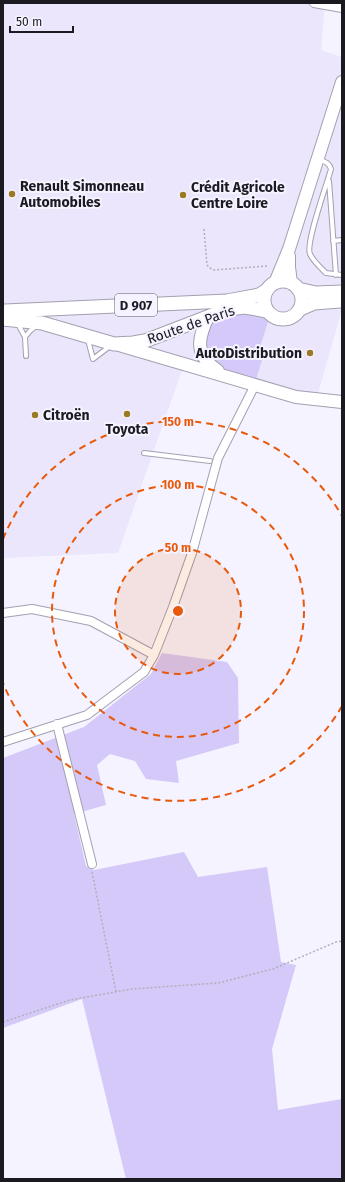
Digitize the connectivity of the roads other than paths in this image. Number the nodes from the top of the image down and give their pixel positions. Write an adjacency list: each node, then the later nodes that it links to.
1 (314, 3): 2 (street)
2 (342, 8)
3 (342, 82): 4 (street)
4 (317, 159): 5 (lane); 8 (street)
5 (328, 179): 7 (lane); 9 (lane)
6 (342, 240): 7 (lane)
7 (333, 241): 9 (lane)
8 (289, 249): 11 (street); 12 (street)
9 (336, 275): 10 (lane)
10 (342, 275)
11 (295, 286): 12 (main road); 13 (main road); 15 (main road)
12 (271, 287): 16 (main road); 17 (main road, Route de Paris / D 907)
13 (342, 292)
14 (342, 300): 15 (main road)
15 (300, 309): 16 (main road)
16 (267, 311): 18 (main road, Route de Paris / D 907)
17 (6, 316): 19 (main road, Route de Paris / D 907); 21 (lane)
18 (208, 317): 22 (main road, Route de Paris / D 907); 24 (street)
19 (42, 323): 20 (main road, Route de Paris / D 907); 21 (lane)
20 (86, 336): 22 (main road, Route de Paris / D 907); 22 (lane)
21 (25, 337): 23 (lane)
22 (114, 344): 24 (street, Route de Paris)
23 (26, 356)
24 (222, 374): 25 (street, Route de Paris)
25 (255, 385): 26 (street, Route de Paris); 30 (street)
26 (342, 402)
27 (144, 453): 28 (lane)
28 (210, 461)
29 (3, 613): 30 (street)
30 (154, 655): 31 (street)
31 (57, 724): 32 (street); 33 (street)
32 (3, 742)
33 (92, 864)

